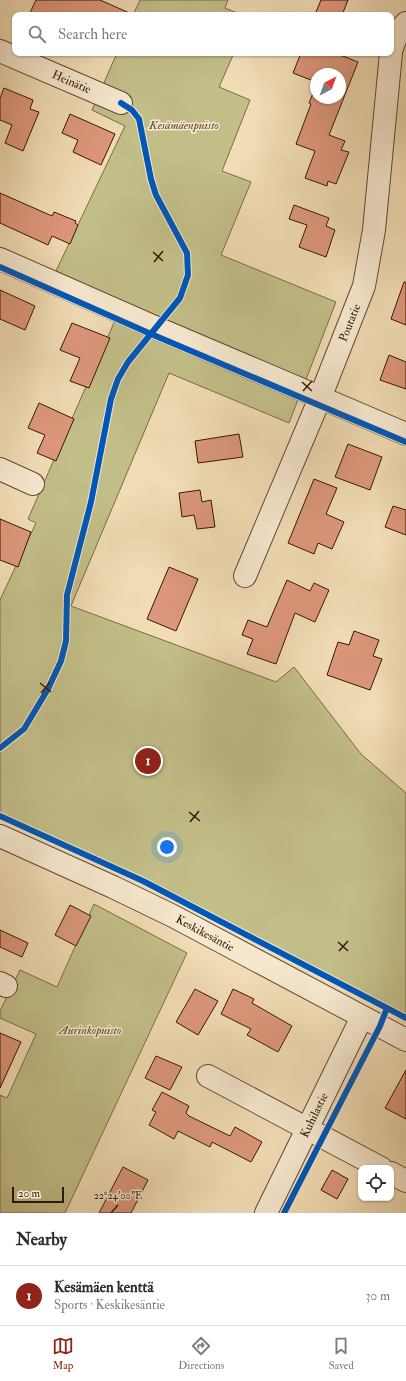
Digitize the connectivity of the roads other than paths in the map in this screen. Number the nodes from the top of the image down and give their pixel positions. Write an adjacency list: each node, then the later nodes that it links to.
1 (406, 23): 2 (street, Poutatie)
2 (394, 43)
3 (0, 51): 5 (street, Heinätie)
4 (391, 56): 7 (street, Poutatie)
5 (121, 103)
6 (0, 259): 7 (street)
7 (320, 398): 8 (street); 11 (street, Poutatie)
8 (406, 434)
9 (0, 469): 10 (street)
10 (33, 484)
11 (245, 576)
12 (0, 836): 13 (street, Keskikesäntie)
13 (362, 1017): 14 (street, Keskikesäntie); 16 (street, Kuhilastie)
14 (406, 1040)
15 (208, 1076): 16 (street)
16 (308, 1129): 17 (street); 20 (street, Kuhilastie)
17 (375, 1165)
18 (394, 1175): 19 (street)
19 (406, 1181)
20 (266, 1213)

